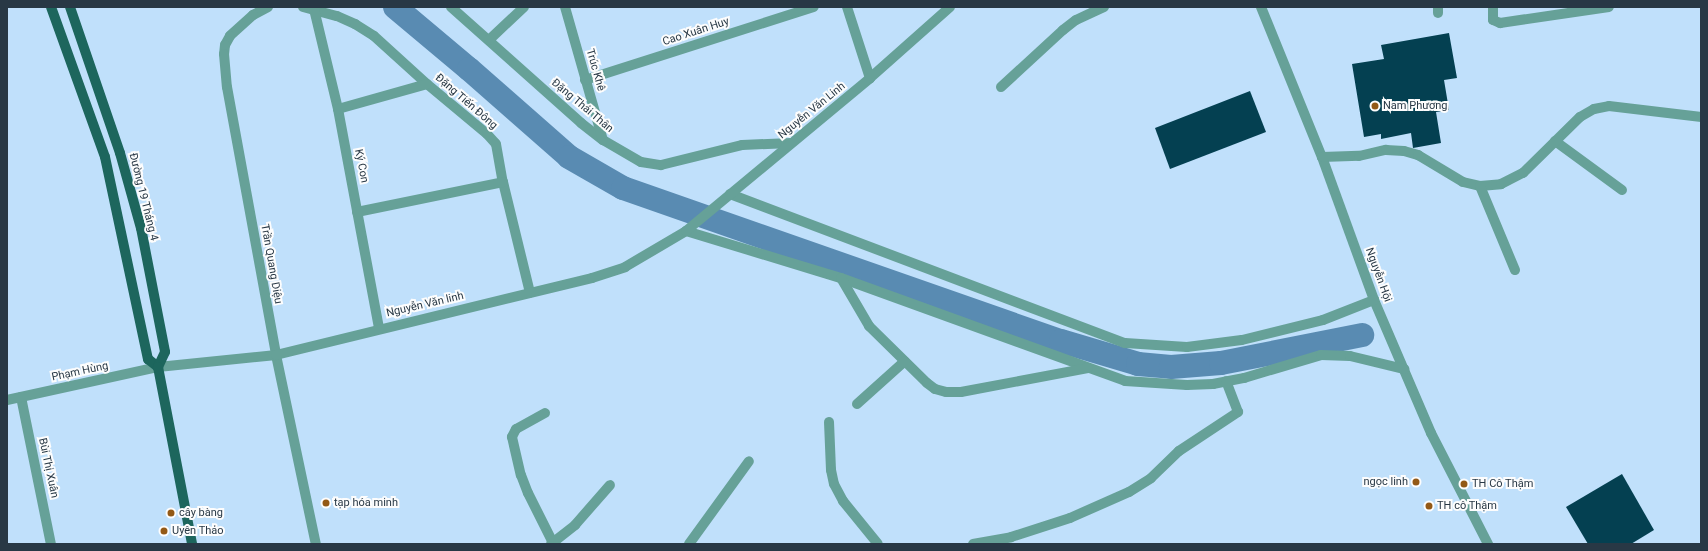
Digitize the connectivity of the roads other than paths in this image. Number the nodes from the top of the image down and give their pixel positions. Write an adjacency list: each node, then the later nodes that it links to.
1 (51, 7): 41 (main road, Đường 19 Tháng 4)
2 (70, 7): 41 (main road, Đường 19 Tháng 4)
3 (268, 7): 39 (street, Trần Quang Diệu)
4 (303, 7): 15 (street)
5 (451, 7): 17 (street, Đặng Thái Thân)
6 (524, 7): 17 (street)
7 (565, 7): 19 (street, Trúc Khê)
8 (814, 7): 19 (street, Cao Xuân Huy)
9 (847, 7): 18 (street)
10 (950, 7): 16 (street, Nguyễn Văn Linh)
11 (1104, 7): 21 (street)
12 (1261, 7): 27 (street, Nguyễn Hội)
13 (1493, 7): 14 (street)
14 (1609, 7)
15 (314, 9): 20 (street, Đặng Tiến Đông); 22 (street, Ký Con)
16 (938, 11): 18 (street, Nguyễn Văn Linh)
17 (490, 40): 24 (street, Đặng Thái Thân)
18 (870, 78): 26 (street, Nguyễn Văn Linh)
19 (585, 80): 24 (street, Trúc Khê)
20 (427, 84): 22 (street); 28 (street, Đặng Tiến Đông)
21 (1000, 87)
22 (338, 109): 32 (street, Ký Con)
23 (1701, 117): 25 (street)
24 (603, 140): 26 (street, Đặng Thái Thân)
25 (1555, 141): 29 (street); 30 (street)
26 (791, 143): 31 (street, Nguyễn Văn Linh)
27 (1322, 157): 29 (street); 37 (street, Nguyễn Hội)
28 (502, 182): 32 (street); 36 (street, Đặng Tiến Đông)
29 (1480, 186): 34 (street)
30 (1622, 190)
31 (730, 194): 33 (street, Nguyễn Văn Linh); 37 (street)
32 (357, 212): 38 (street, Ký Con)
33 (686, 231): 35 (street); 36 (street, Nguyễn Văn linh)
34 (1515, 270)
35 (842, 278): 40 (street); 42 (street)
36 (530, 293): 38 (street, Nguyễn Văn linh)
37 (1374, 300): 43 (street, Nguyễn Hội)
38 (380, 328): 39 (street, Nguyễn Văn linh)
39 (276, 355): 41 (street, Nguyễn Văn linh); 55 (street, Trần Quang Diệu)
40 (905, 361): 42 (street); 47 (street)
41 (158, 367): 45 (street, Phạm Hùng); 54 (main road, Đường 19 Tháng 4)
42 (1090, 368): 44 (street)
43 (1404, 369): 44 (street); 59 (street, Nguyễn Hội)
44 (1226, 381): 58 (street)
45 (21, 397): 46 (street, Phạm Hùng); 53 (street, Bùi Thị Xuân)
46 (7, 400)
47 (858, 404)
48 (545, 413): 52 (street)
49 (829, 422): 57 (street)
50 (749, 461): 56 (street)
51 (610, 484): 52 (street)
52 (552, 543)
53 (51, 544)
54 (192, 544)
55 (316, 544)
56 (689, 544)
57 (878, 544)
58 (973, 544)
59 (1488, 544)

